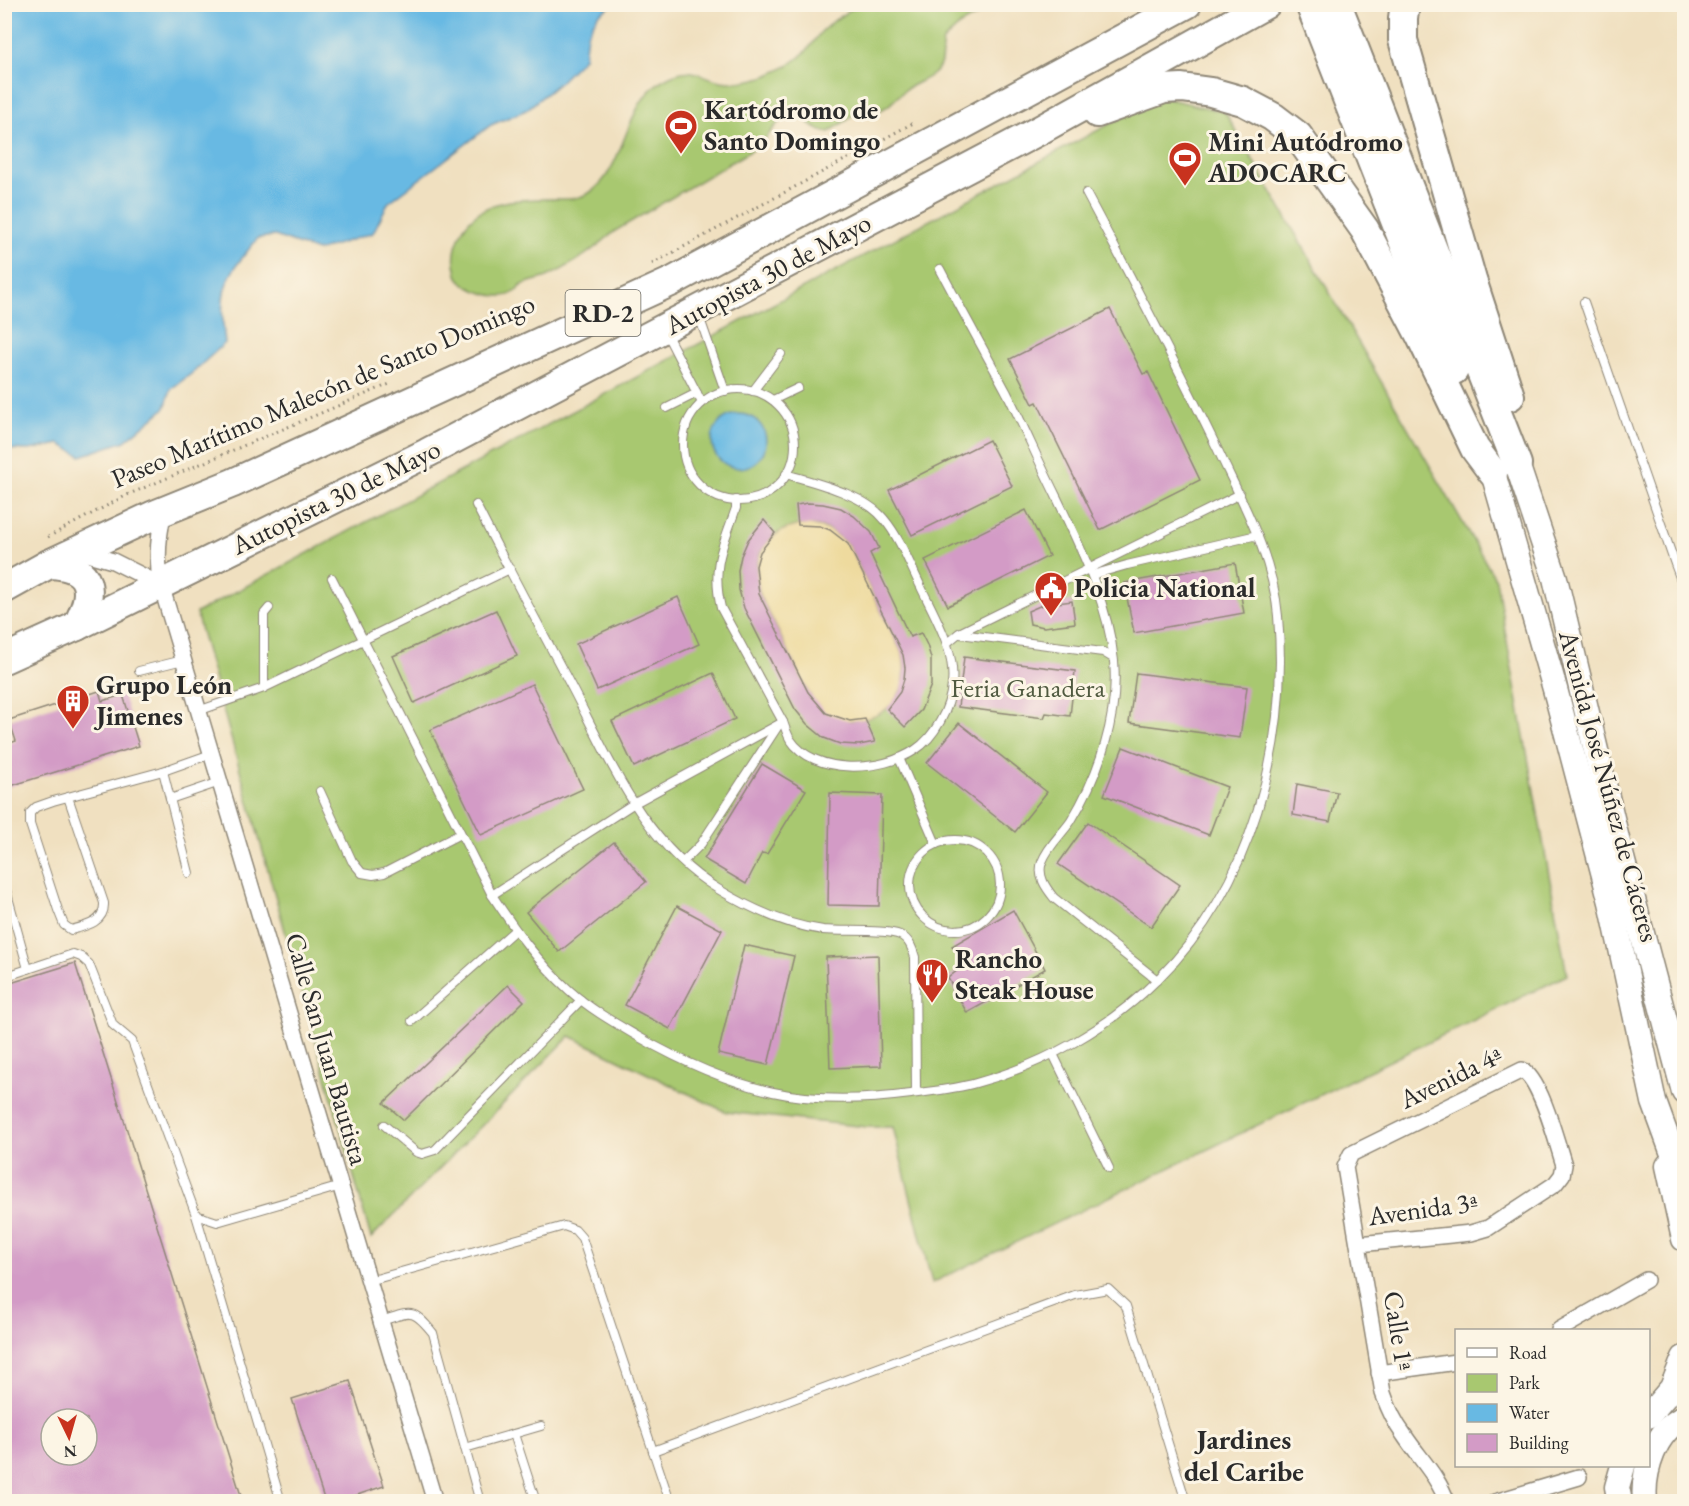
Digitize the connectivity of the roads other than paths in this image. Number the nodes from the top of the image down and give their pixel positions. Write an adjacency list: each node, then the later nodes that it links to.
1 (1187, 4): 24 (highway, Autopista 30 de Mayo / RD-2)
2 (1266, 4): 5 (highway, Autopista 30 de Mayo / RD-2)
3 (1405, 4): 19 (highway)
4 (1326, 11): 19 (highway)
5 (1040, 130): 9 (highway, Autopista 30 de Mayo / RD-2); 19 (highway)
6 (1086, 193): 21 (lane)
7 (940, 269): 29 (lane)
8 (1584, 302): 31 (lane)
9 (698, 311): 10 (highway, Autopista 30 de Mayo / RD-2); 13 (lane)
10 (664, 329): 15 (lane); 33 (highway, Autopista 30 de Mayo / RD-2)
11 (781, 354): 14 (lane)
12 (798, 388): 16 (lane)
13 (725, 391): 14 (lane); 17 (lane)
14 (753, 391): 16 (lane)
15 (697, 393): 17 (lane); 18 (lane)
16 (772, 400): 20 (lane)
17 (702, 403): 22 (lane)
18 (667, 408)
19 (1505, 469): 67 (main road, Avenida José Núñez de Cáceres); 69 (main road, Avenida José Núñez de Cáceres)
20 (786, 474): 22 (lane); 38 (lane)
21 (1240, 494): 25 (lane); 29 (lane)
22 (736, 500): 45 (lane)
23 (476, 505): 28 (lane)
24 (164, 511): 26 (highway, Autopista 30 de Mayo / RD-2); 33 (street, Calle San Juan Bautista)
25 (1258, 537): 29 (lane); 63 (lane)
26 (77, 551): 27 (highway, Autopista 30 de Mayo / RD-2); 33 (street)
27 (45, 553): 32 (highway, Autopista 30 de Mayo / RD-2); 35 (highway)
28 (510, 569): 37 (lane); 53 (lane)
29 (1091, 572): 36 (lane); 39 (lane)
30 (332, 578): 37 (lane)
31 (1684, 588)
32 (4, 589)
33 (165, 598): 35 (highway, Autopista 30 de Mayo / RD-2); 41 (street, Calle San Juan Bautista)
34 (270, 608): 43 (lane)
35 (77, 627): 40 (highway, Autopista 30 de Mayo / RD-2)
36 (958, 633): 38 (lane); 39 (lane)
37 (364, 640): 43 (lane); 54 (lane)
38 (947, 643): 47 (lane)
39 (1113, 658): 63 (lane)
40 (4, 659)
41 (183, 660): 42 (lane); 44 (street, Calle San Juan Bautista)
42 (139, 671)
43 (264, 688): 44 (lane)
44 (198, 711): 46 (street, Calle San Juan Bautista)
45 (781, 723): 47 (lane); 53 (lane); 56 (lane)
46 (211, 754): 48 (lane); 49 (street, Calle San Juan Bautista)
47 (899, 758): 55 (lane)
48 (163, 771): 51 (lane); 52 (lane)
49 (221, 782): 52 (lane); 75 (street, Calle San Juan Bautista)
50 (320, 791): 54 (lane)
51 (68, 797): 51 (lane)
52 (170, 798): 57 (lane)
53 (633, 804): 56 (lane); 59 (lane)
54 (460, 834): 59 (lane)
55 (936, 844): 55 (lane)
56 (683, 862): 68 (lane)
57 (189, 873)
58 (4, 883): 61 (lane)
59 (492, 895): 60 (lane)
60 (515, 930): 64 (lane); 65 (lane)
61 (28, 969): 62 (lane); 76 (lane)
62 (4, 977)
63 (1157, 980): 66 (lane)
64 (581, 1000): 68 (lane); 70 (lane)
65 (412, 1021)
66 (1053, 1054): 68 (lane); 72 (lane)
67 (1684, 1090)
68 (916, 1093)
69 (1654, 1102): 74 (main road, Avenida José Núñez de Cáceres); 77 (main road)
70 (384, 1125)
71 (1351, 1154): 73 (street, Avenida 4ª); 78 (street, Calle 1ª)
72 (1109, 1168)
73 (1555, 1184): 78 (street, Avenida 3ª)
74 (1684, 1184)
75 (341, 1186): 76 (lane); 80 (street, Calle San Juan Bautista)
76 (196, 1215): 96 (lane)
77 (1684, 1239)
78 (1359, 1244): 85 (street, Calle 1ª)
79 (1646, 1280): 82 (street)
80 (369, 1281): 81 (street, Calle San Juan Bautista); 91 (lane)
81 (381, 1321): 90 (lane); 97 (street, Calle San Juan Bautista)
82 (1561, 1329)
83 (1684, 1358): 86 (main road)
84 (1455, 1362): 85 (street)
85 (1379, 1372): 102 (street, Calle 1ª)
86 (1650, 1414)
87 (1684, 1418): 92 (main road)
88 (541, 1426): 89 (lane)
89 (514, 1434): 90 (lane); 99 (lane)
90 (465, 1448): 98 (lane)
91 (653, 1452): 100 (lane); 101 (lane)
92 (1650, 1461)
93 (1623, 1467): 104 (main road)
94 (1648, 1467): 105 (main road)
95 (1579, 1477): 103 (street)
96 (281, 1502)
97 (435, 1502)
98 (480, 1502)
99 (536, 1502)
100 (670, 1502)
101 (1186, 1502)
102 (1447, 1502)
103 (1495, 1502)
104 (1620, 1502)
105 (1646, 1502)

